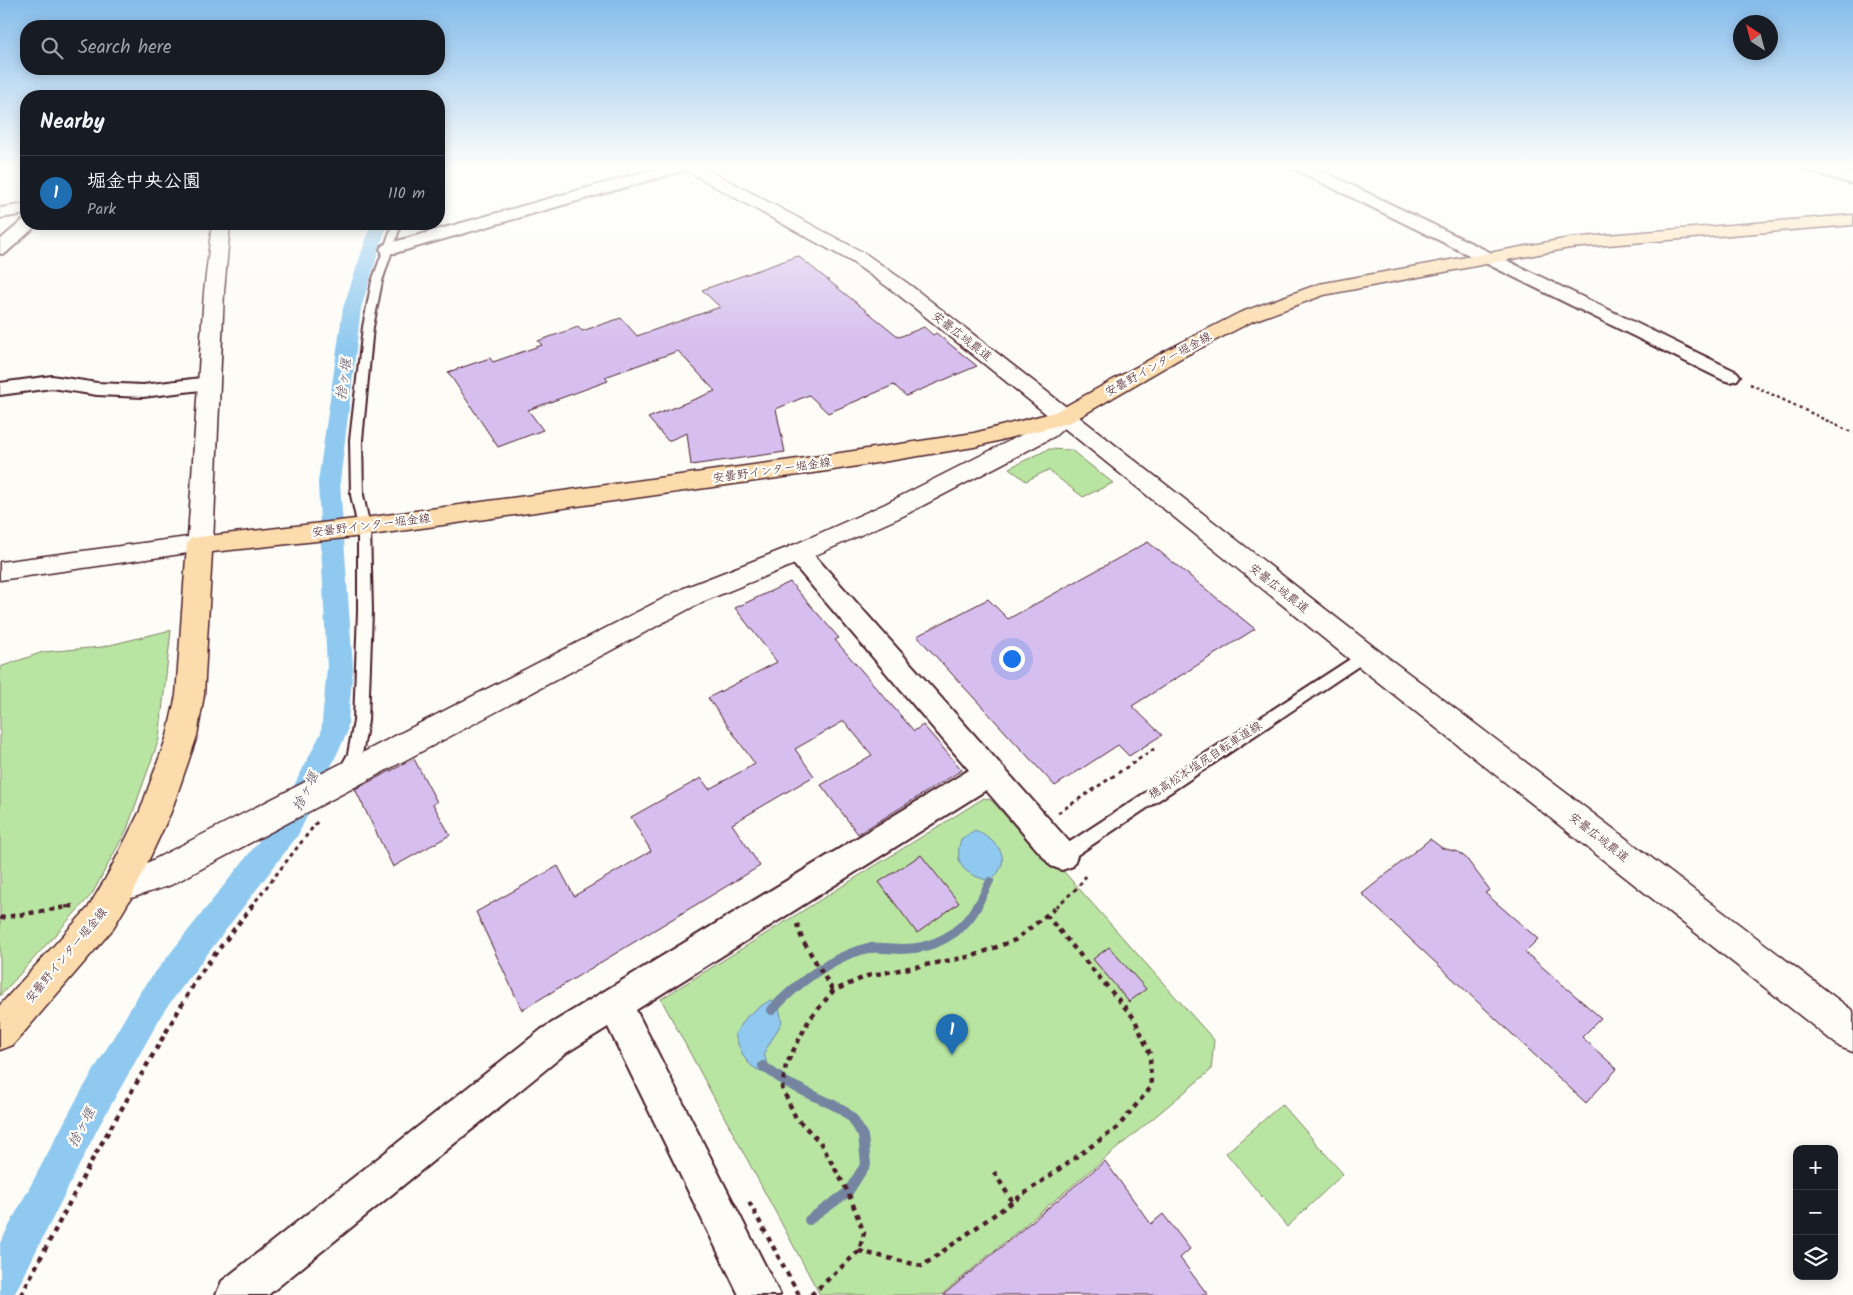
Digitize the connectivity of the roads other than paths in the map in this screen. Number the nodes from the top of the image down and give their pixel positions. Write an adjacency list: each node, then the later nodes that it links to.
1 (468, 226): 9 (street)
2 (801, 226): 14 (street, 安曇広域農道)
3 (1423, 226): 10 (street)
4 (1774, 226): 10 (main road, 安曇野インター堀金線)
5 (22, 230): 8 (street)
6 (221, 230): 12 (street)
7 (396, 230): 9 (lane)
8 (1, 248)
9 (388, 249): 15 (lane)
10 (1487, 258): 11 (street); 14 (main road, 安曇野インター堀金線)
11 (1730, 376)
12 (209, 383): 13 (street); 16 (street)
13 (0, 389)
14 (1063, 417): 15 (main road, 安曇野インター堀金線); 17 (street); 19 (street, 安曇広域農道)
15 (360, 527): 16 (main road, 安曇野インター堀金線); 21 (lane)
16 (200, 544): 18 (street); 23 (main road, 安曇野インター堀金線)
17 (798, 553): 20 (street); 21 (street)
18 (0, 571)
19 (1356, 660): 22 (lane, 穂高松本塩尻自転車道線); 26 (street, 安曇広域農道)
20 (989, 773): 22 (street); 24 (street)
21 (332, 793): 23 (street)
22 (1062, 856)
23 (120, 887): 25 (main road, 安曇野インター堀金線)
24 (616, 1004): 27 (street); 28 (street)
25 (0, 1032)
26 (1853, 1034)
27 (236, 1295)
28 (760, 1295)

